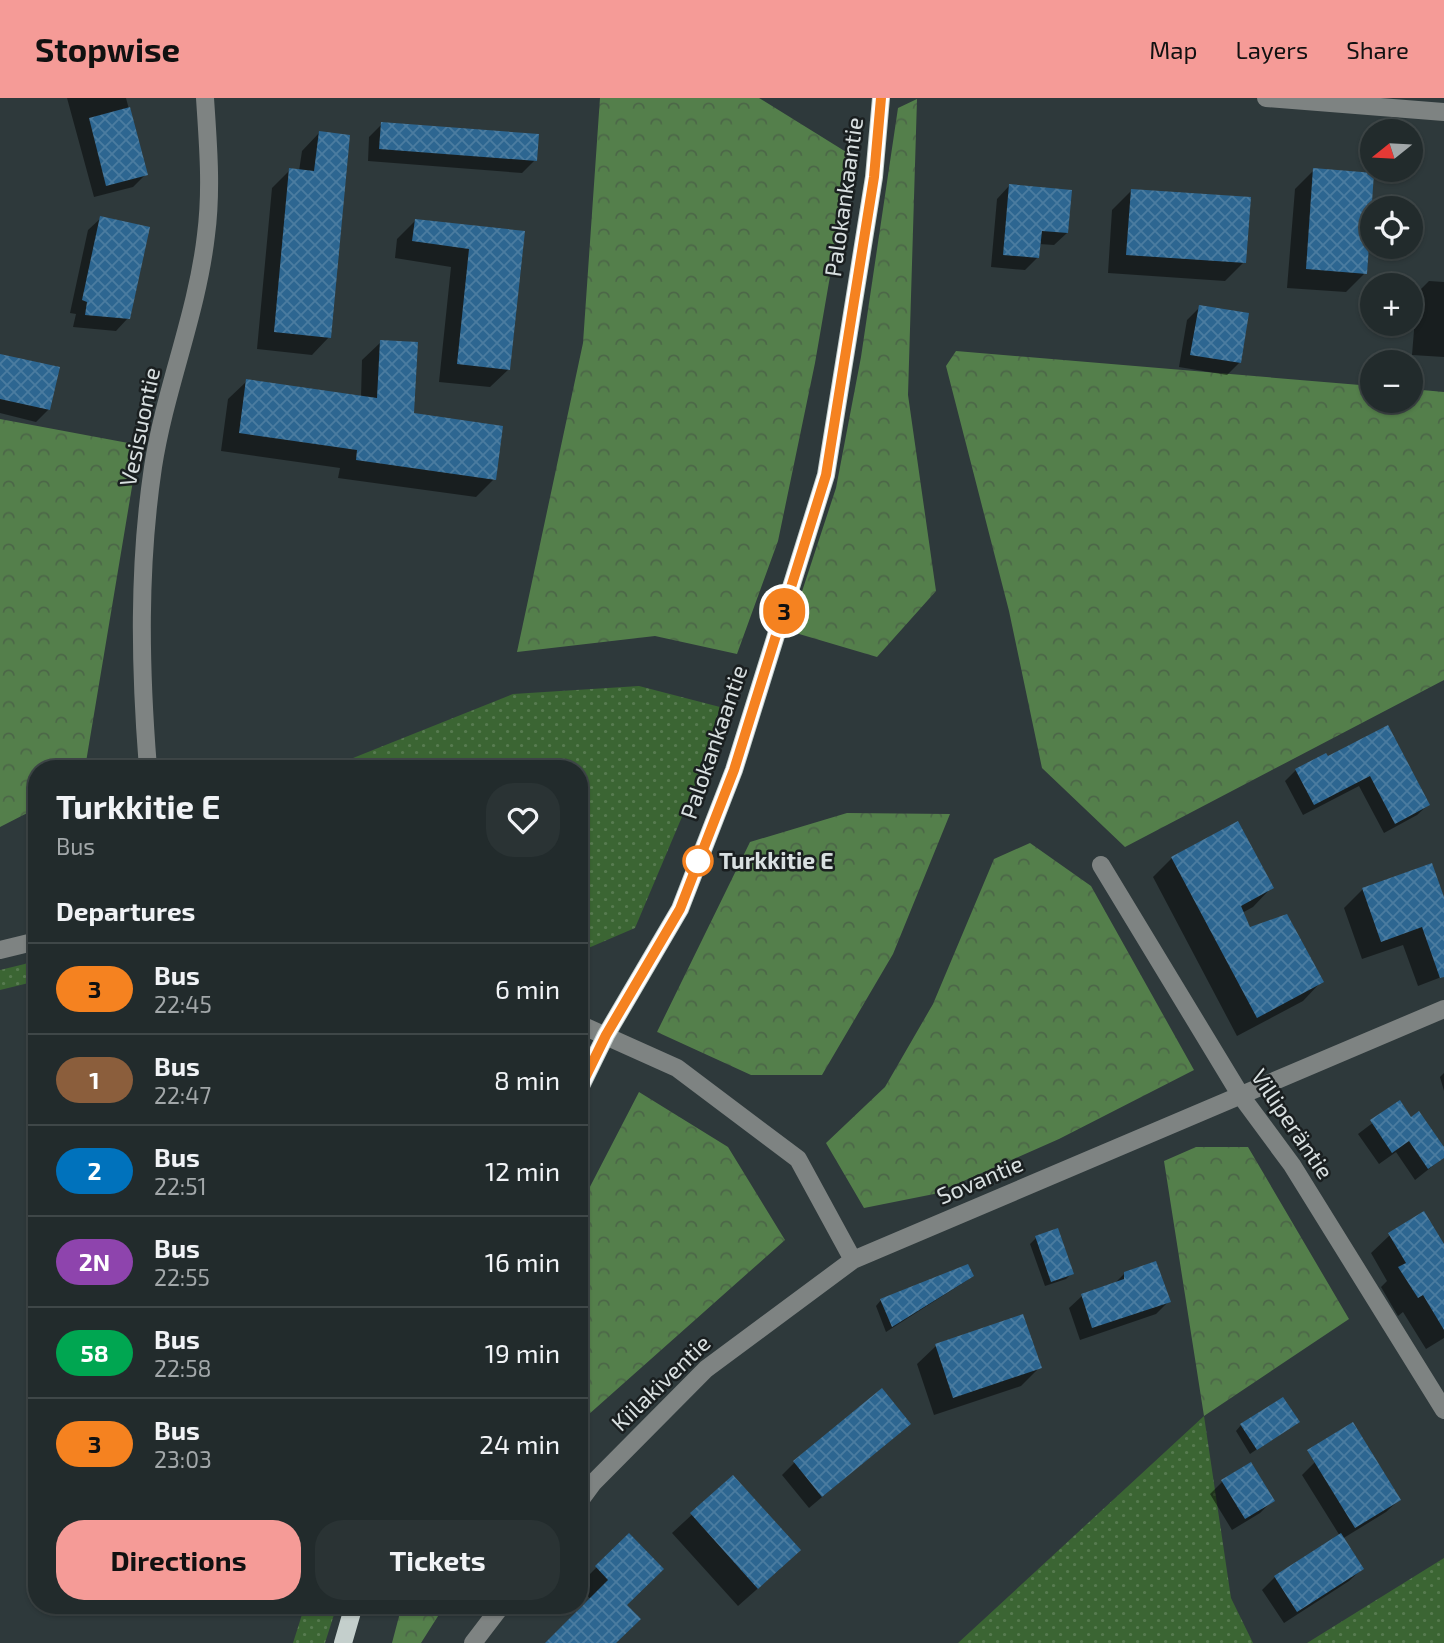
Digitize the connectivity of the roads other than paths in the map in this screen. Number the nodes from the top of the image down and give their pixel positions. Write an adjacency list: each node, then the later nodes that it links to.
1 (205, 98): 5 (street, Vesisuontie)
2 (881, 98): 11 (main road, Palokankaantie)
3 (1266, 98): 4 (street)
4 (1444, 112)
5 (147, 760)
6 (1101, 865): 13 (street, Villiperäntie)
7 (28, 943): 8 (street)
8 (0, 950)
9 (1444, 1009): 13 (street, Sovantie)
10 (588, 1028): 11 (street)
11 (606, 1035): 12 (main road, Palokankaantie); 14 (street)
12 (588, 1072)
13 (1241, 1096): 14 (street, Sovantie); 15 (street, Villiperäntie)
14 (853, 1260): 16 (street, Kiilakiventie)
15 (1444, 1410)
16 (588, 1490)
17 (351, 1614): 19 (main road)
18 (495, 1614): 20 (street)
19 (343, 1643)
20 (473, 1643)

